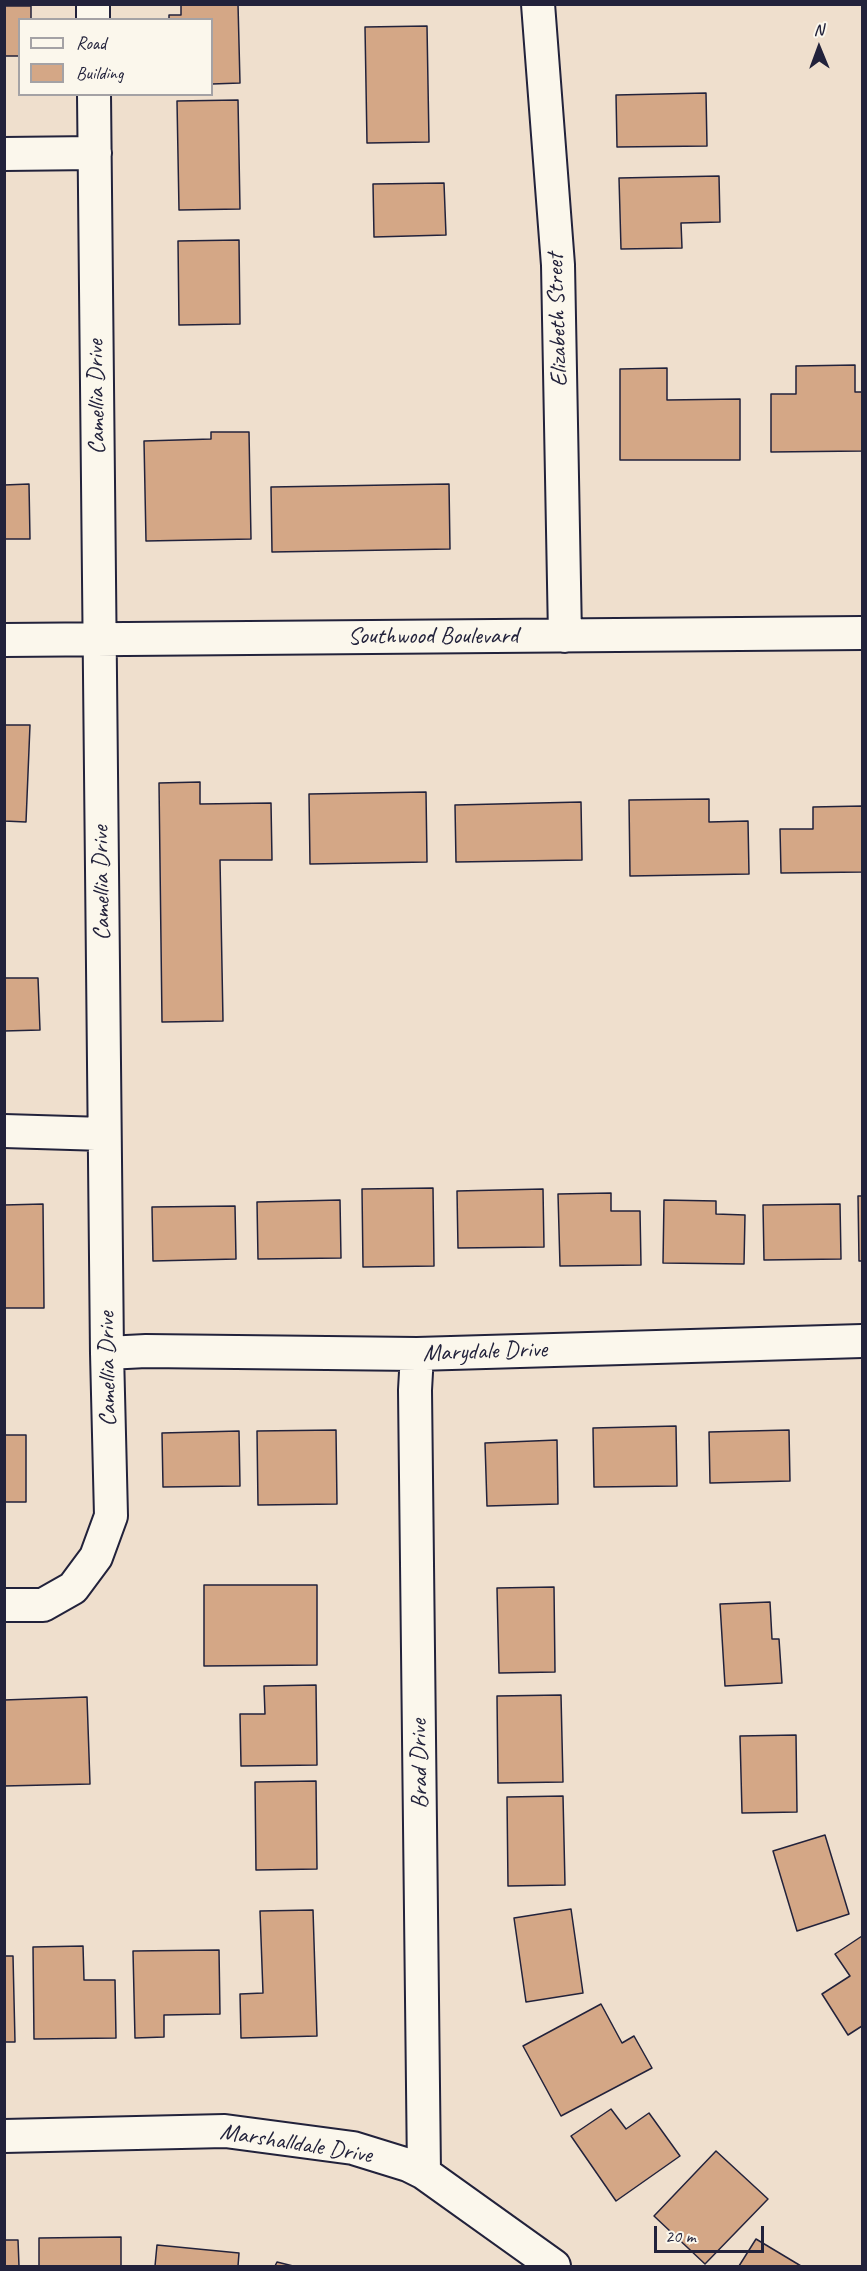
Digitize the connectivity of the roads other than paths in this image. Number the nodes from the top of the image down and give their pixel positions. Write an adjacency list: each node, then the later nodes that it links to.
1 (538, 4): 6 (street, Elizabeth Street)
2 (94, 96): 3 (street, Camellia Drive)
3 (94, 153): 4 (street); 7 (street, Camellia Drive)
4 (4, 154)
5 (862, 633): 6 (street, Southwood Boulevard)
6 (565, 636): 7 (street, Southwood Boulevard)
7 (99, 639): 8 (street, Southwood Boulevard); 10 (street, Camellia Drive)
8 (4, 640)
9 (4, 1131): 10 (street)
10 (104, 1134): 12 (street, Camellia Drive)
11 (862, 1341): 13 (street, Marydale Drive)
12 (107, 1353): 13 (street, Marydale Drive); 14 (street, Camellia Drive)
13 (417, 1354): 16 (street, Brad Drive)
14 (4, 1605)
15 (4, 2136): 16 (street, Marshalldale Drive)
16 (424, 2174): 17 (street, Marshalldale Drive)
17 (554, 2266)

